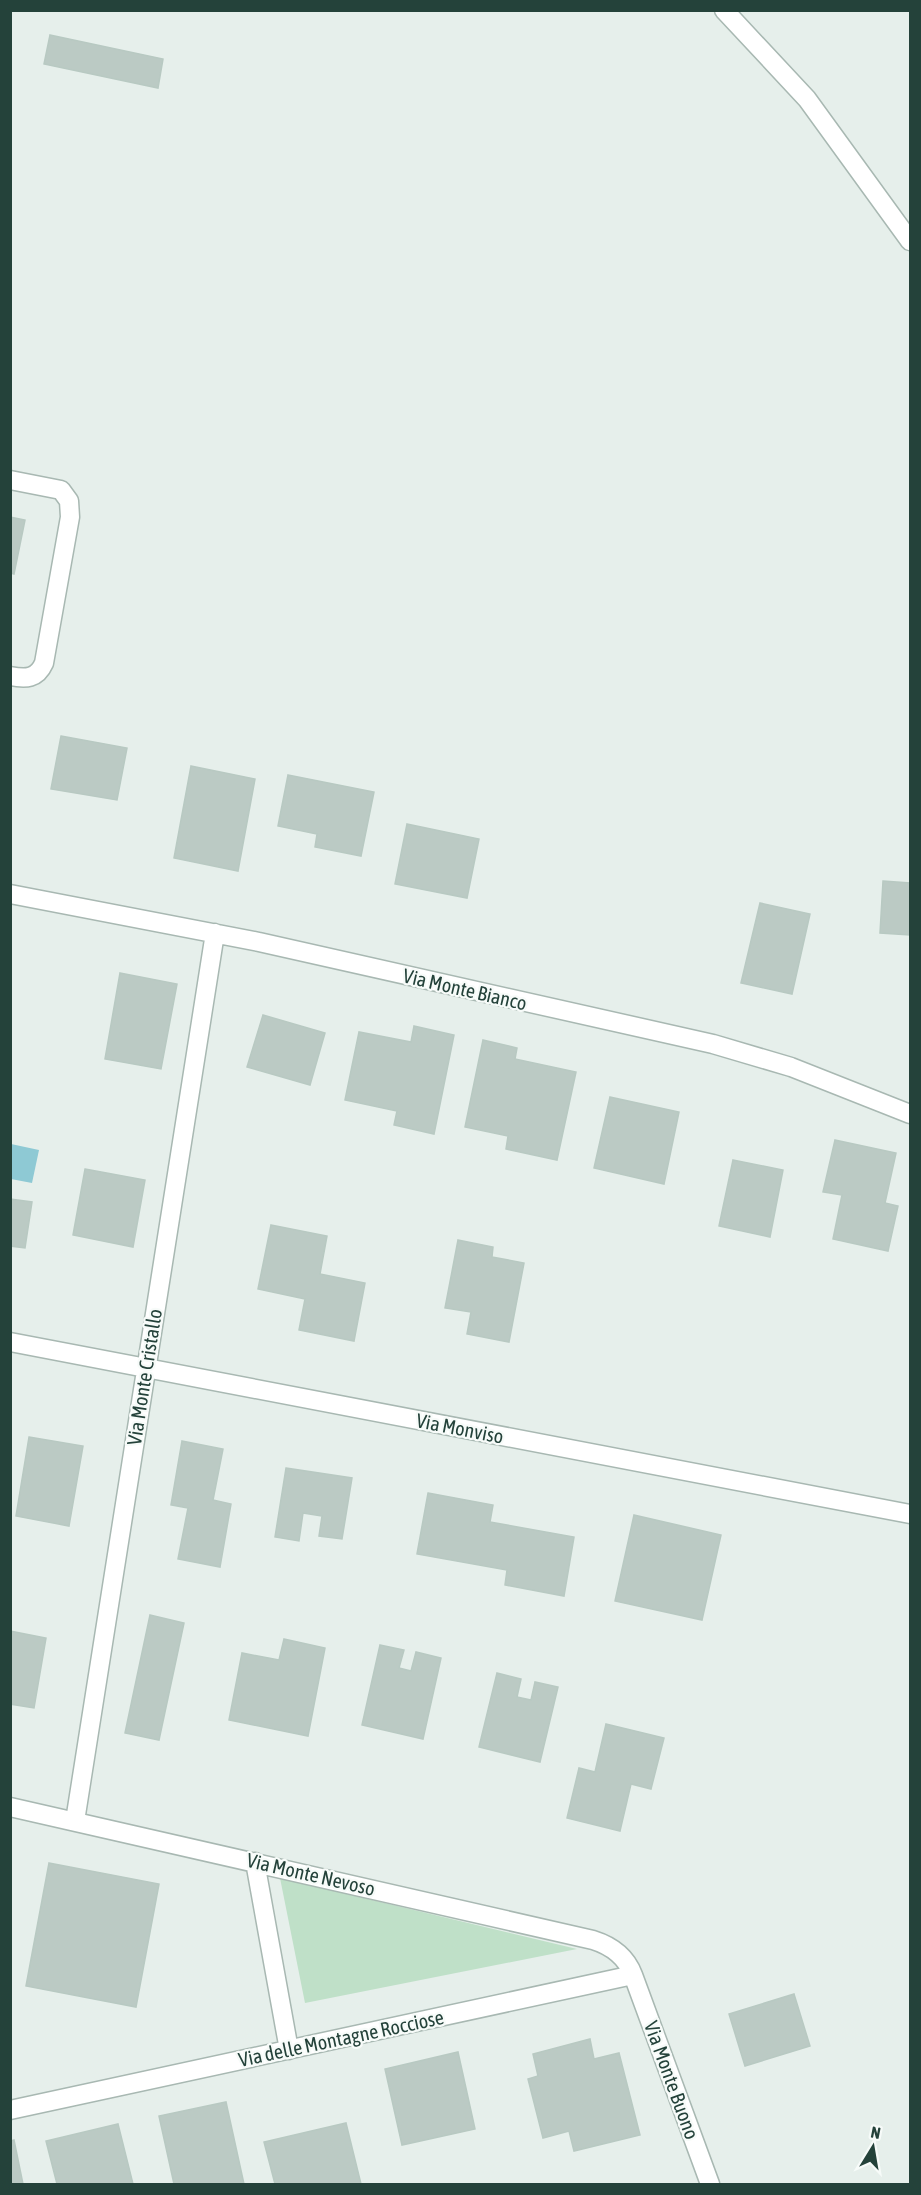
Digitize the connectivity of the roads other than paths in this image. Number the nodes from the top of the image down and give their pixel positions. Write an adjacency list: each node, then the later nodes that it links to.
1 (724, 10): 2 (street)
2 (910, 242)
3 (10, 480): 4 (street)
4 (18, 677)
5 (10, 894): 6 (street, Via Monte Bianco)
6 (215, 933): 7 (street, Via Monte Bianco); 9 (street, Via Monte Cristallo)
7 (910, 1114)
8 (10, 1342): 9 (street, Via Monviso)
9 (145, 1368): 10 (street, Via Monviso); 12 (street, Via Monte Cristallo)
10 (910, 1514)
11 (10, 1807): 12 (street, Via Monte Nevoso)
12 (75, 1821): 13 (street, Via Monte Nevoso)
13 (255, 1862): 14 (street, Via Monte Nevoso); 15 (street)
14 (633, 1975): 15 (street, Via delle Montagne Rocciose); 17 (street, Via Monte Buono)
15 (289, 2050): 16 (street, Via delle Montagne Rocciose)
16 (10, 2110)
17 (710, 2184)

